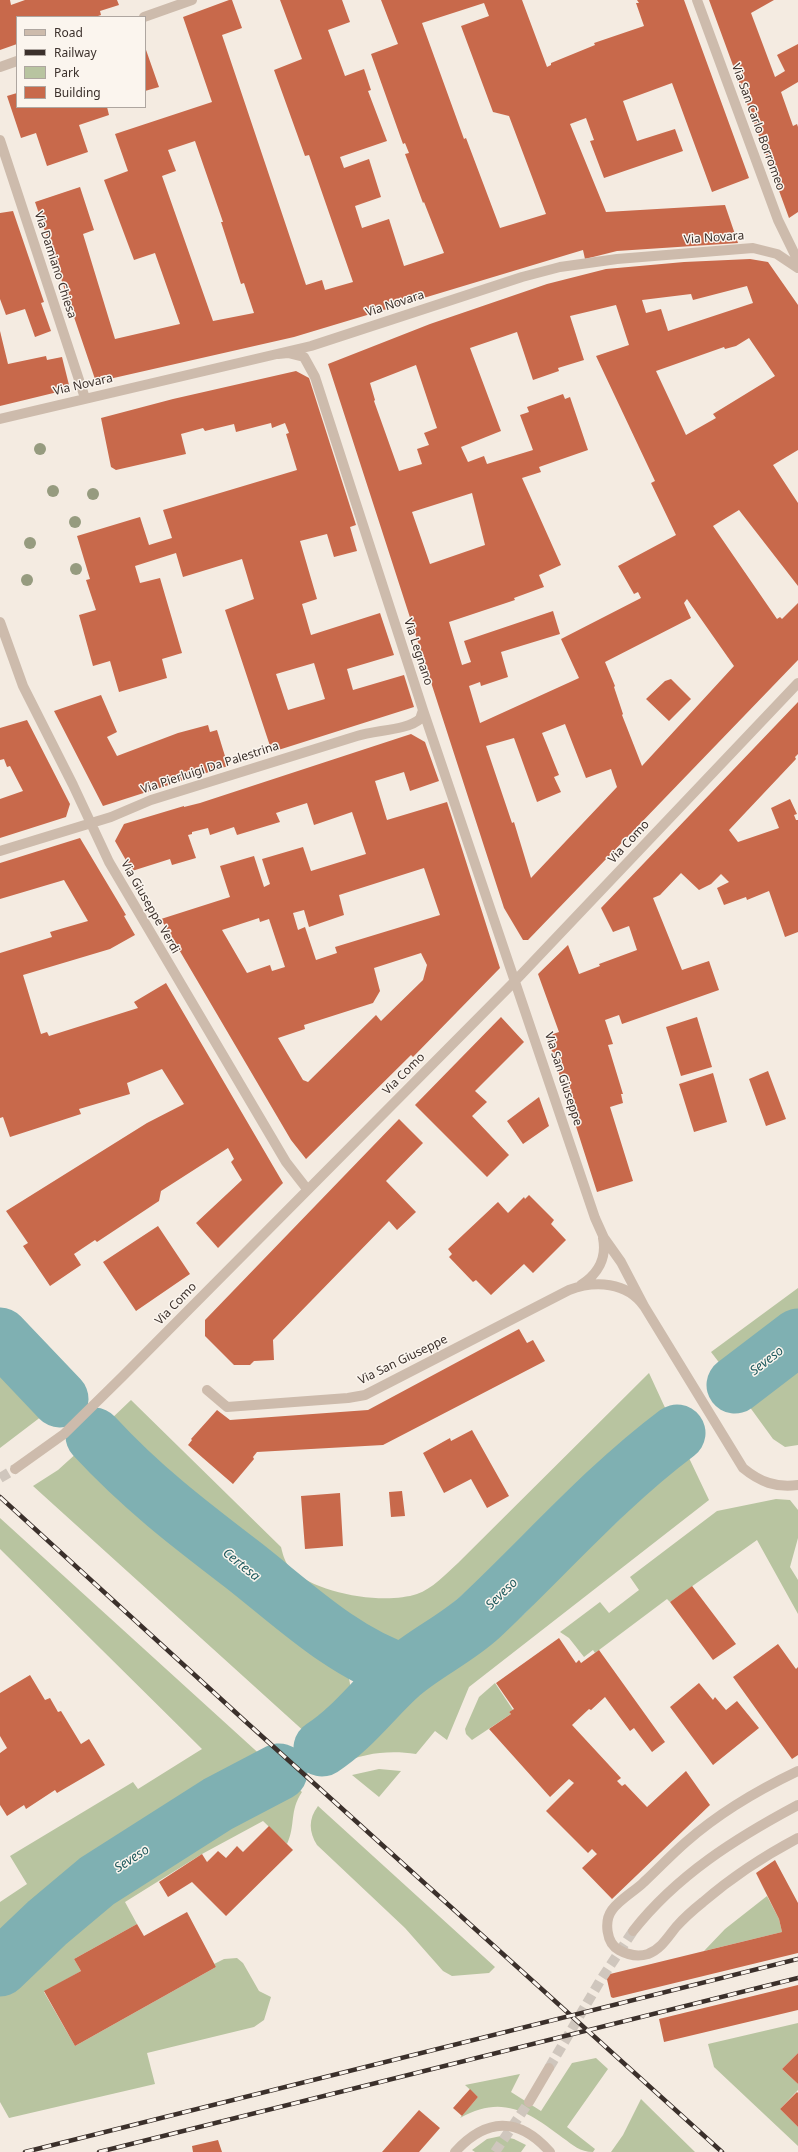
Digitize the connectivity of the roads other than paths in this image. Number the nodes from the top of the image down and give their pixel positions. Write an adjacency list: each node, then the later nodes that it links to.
1 (192, 0): 3 (street)
2 (698, 0): 7 (street, Via San Carlo Borromeo)
3 (146, 16)
4 (16, 61): 5 (street)
5 (0, 67)
6 (0, 140): 10 (street, Via Damiano Chiesa)
7 (798, 261)
8 (798, 268): 9 (street, Via Novara)
9 (278, 354): 10 (street, Via Novara); 14 (street, Via Legnano)
10 (85, 398): 11 (street, Via Novara)
11 (0, 419)
12 (0, 622): 15 (street, Via Giuseppe Verdi)
13 (798, 683): 17 (street, Via Como)
14 (423, 710): 15 (street, Via Pierluigi Da Palestrina); 17 (street, Via Legnano)
15 (90, 823): 16 (street, Via Pierluigi Da Palestrina); 18 (street, Via Giuseppe Verdi)
16 (0, 851)
17 (515, 981): 18 (street, Via Como); 19 (street, Via San Giuseppe)
18 (307, 1189): 23 (street, Via Como)
19 (600, 1230): 20 (street, Via San Giuseppe); 21 (street, Via San Giuseppe)
20 (578, 1287): 21 (street, Via San Giuseppe); 22 (street, Via San Giuseppe)
21 (644, 1306): 24 (street)
22 (207, 1390)
23 (15, 1469)
24 (798, 1485)
25 (798, 1771): 27 (street)
26 (798, 1804): 28 (street)
27 (798, 1838)
28 (633, 1931)
29 (549, 2068): 30 (street)
30 (529, 2102)
31 (455, 2152): 32 (street)
32 (550, 2152)

